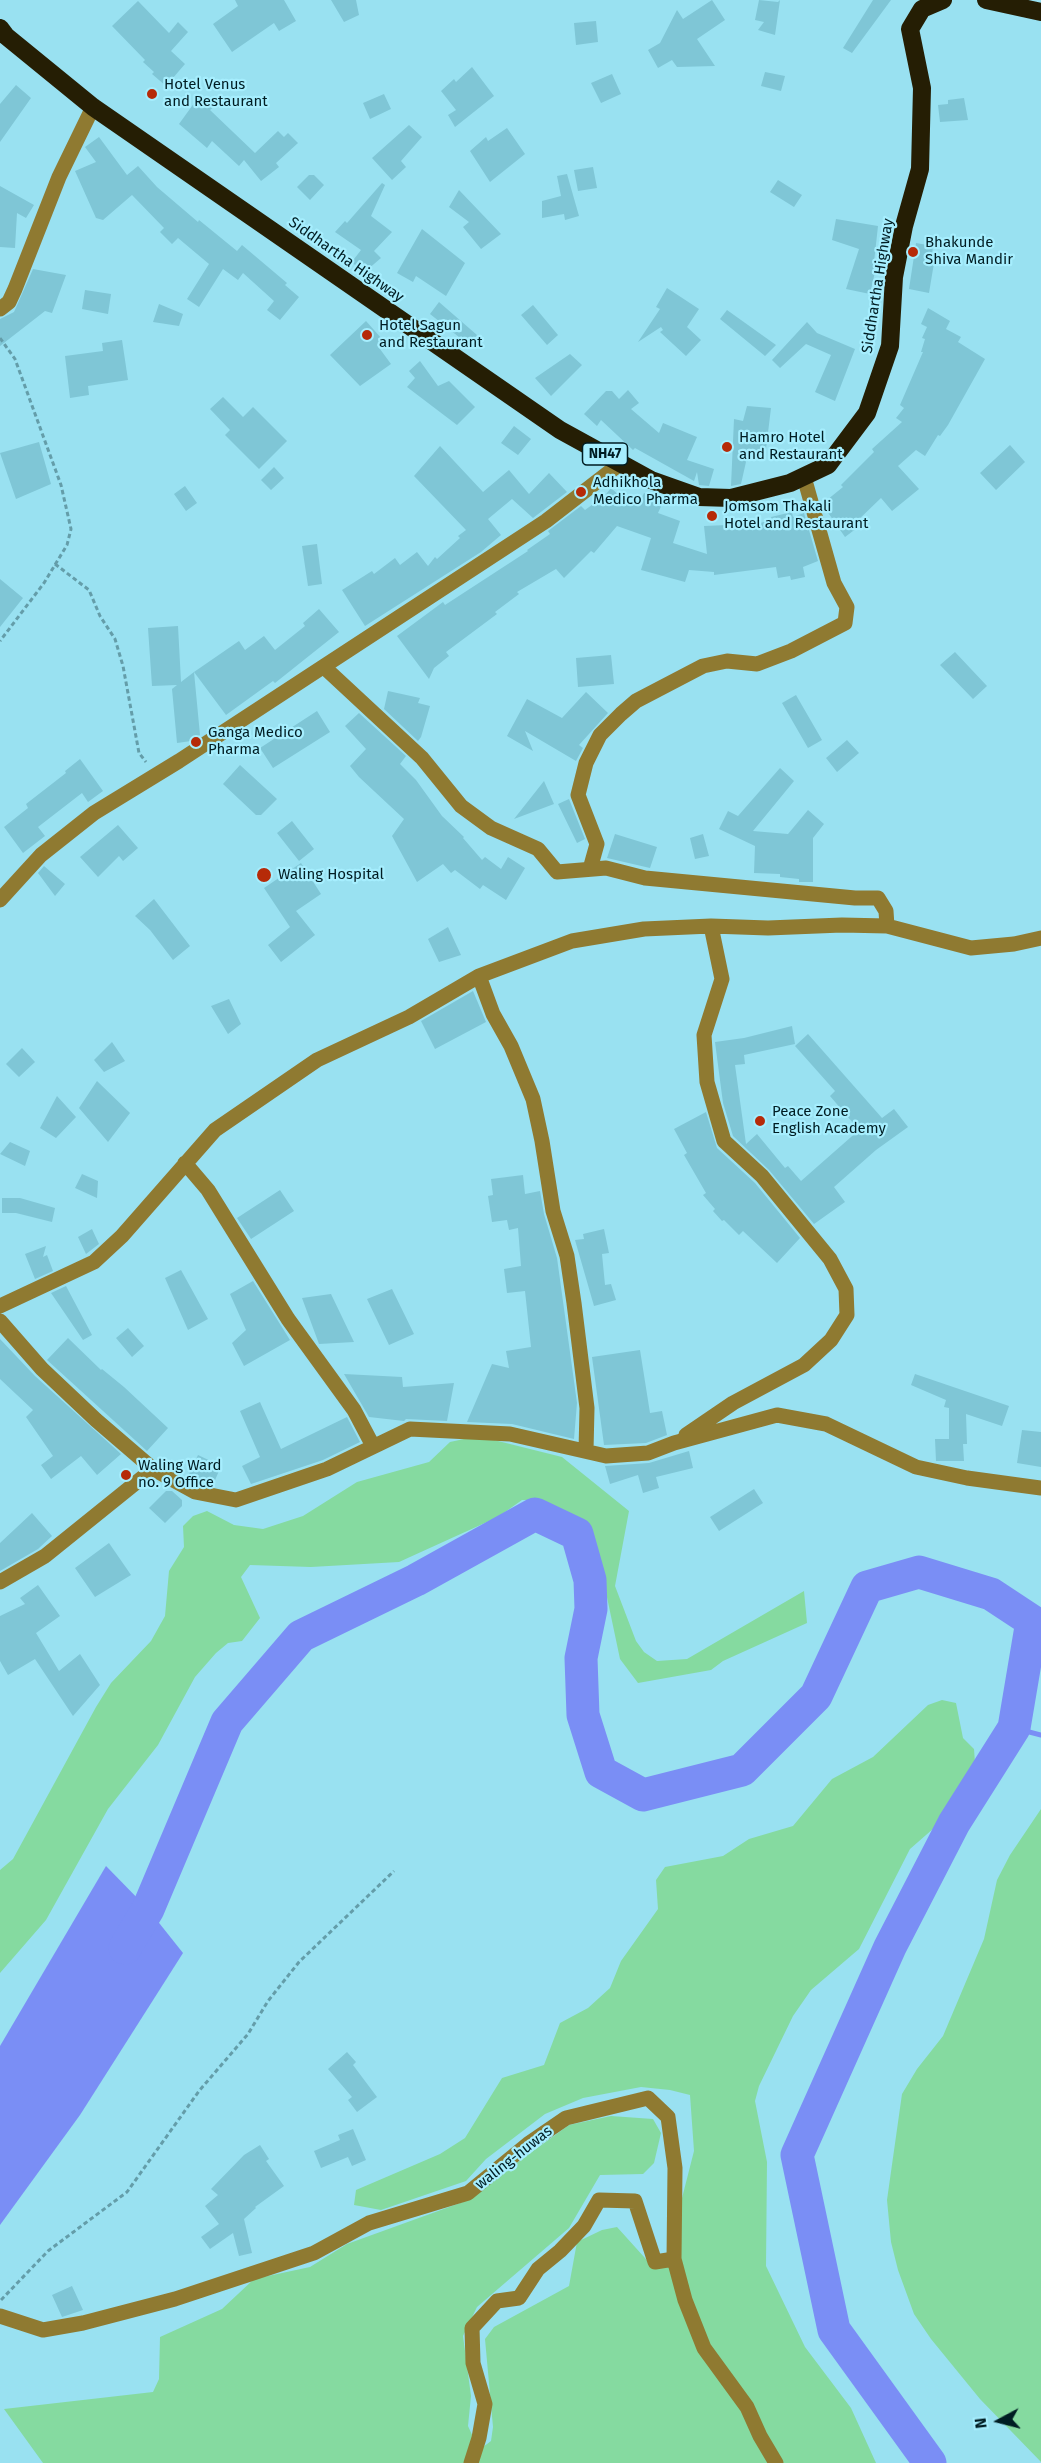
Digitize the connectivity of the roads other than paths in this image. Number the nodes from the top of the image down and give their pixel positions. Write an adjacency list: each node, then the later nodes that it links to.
1 (943, 0): 9 (highway, Siddhartha Highway / NH47)
2 (987, 0): 3 (highway)
3 (1005, 2): 4 (highway)
4 (1041, 12)
5 (0, 28): 6 (highway, Siddhartha Highway / NH47)
6 (93, 107): 7 (street); 8 (highway, Siddhartha Highway / NH47)
7 (0, 309)
8 (621, 463): 9 (highway, Siddhartha Highway / NH47); 10 (street)
9 (804, 477): 11 (street)
10 (324, 667): 11 (street); 12 (street)
11 (590, 869): 14 (street)
12 (0, 900)
13 (711, 926): 14 (street); 16 (street); 20 (street)
14 (887, 926): 15 (street)
15 (1041, 938)
16 (479, 976): 17 (street); 22 (street)
17 (185, 1163): 18 (street); 21 (street)
18 (0, 1306)
19 (0, 1321): 23 (street)
20 (674, 1443): 22 (street); 24 (street)
21 (373, 1446): 22 (street); 23 (street)
22 (586, 1451)
23 (153, 1469): 25 (street)
24 (1041, 1488)
25 (0, 1582)
26 (674, 2259): 27 (street, waling-huwas); 28 (street); 29 (street, waling-huwas)
27 (0, 2316)
28 (471, 2463)
29 (776, 2463)

